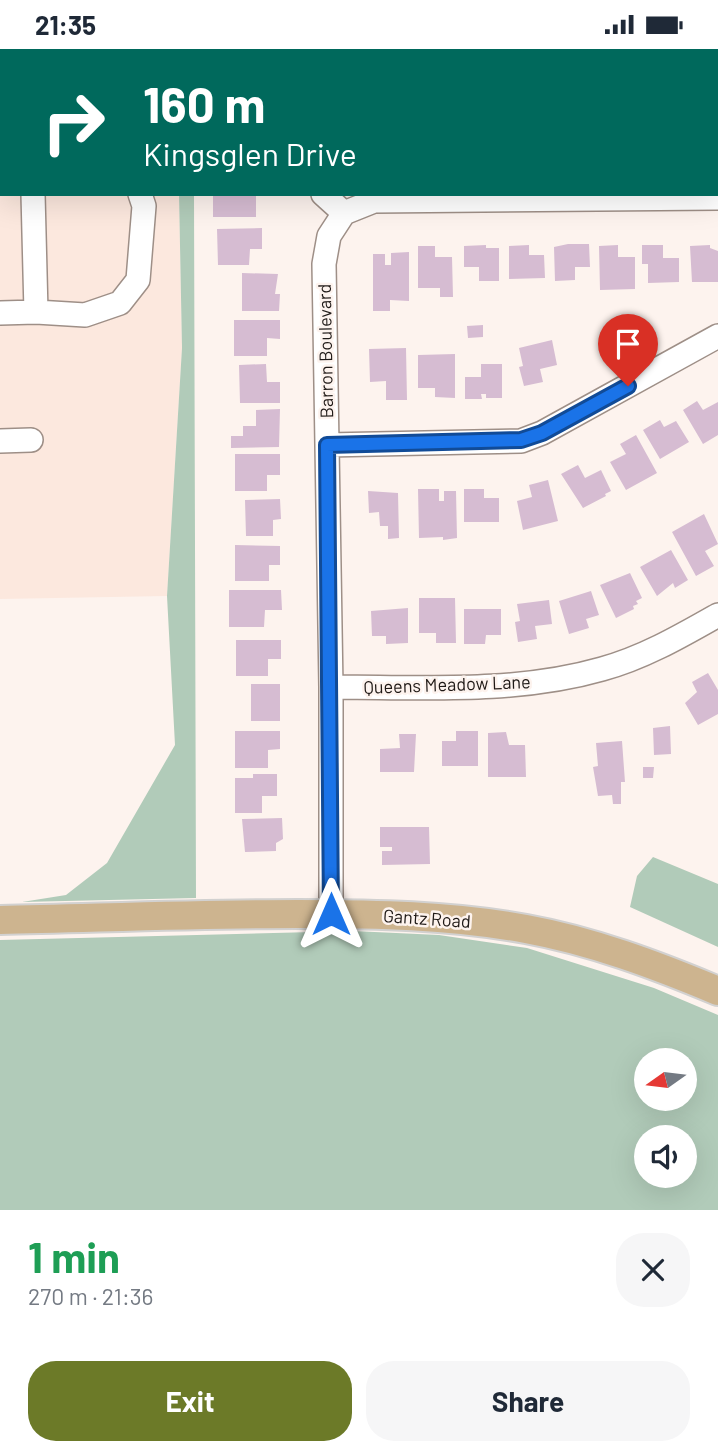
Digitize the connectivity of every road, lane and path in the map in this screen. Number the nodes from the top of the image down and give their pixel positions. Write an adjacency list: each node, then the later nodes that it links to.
1 (33, 196): 6 (street)
2 (140, 196): 6 (street)
3 (325, 196): 5 (street)
4 (718, 198): 5 (street)
5 (344, 213): 11 (street, Barron Boulevard)
6 (36, 312): 7 (street)
7 (0, 313)
8 (718, 336): 11 (street)
9 (31, 440): 10 (street)
10 (0, 441)
11 (327, 445): 13 (street, Barron Boulevard)
12 (718, 615): 13 (street, Queens Meadow Lane)
13 (331, 687): 14 (street, Barron Boulevard)
14 (331, 914): 15 (main road, Gantz Road); 16 (main road, Gantz Road)
15 (0, 920)
16 (718, 991)

